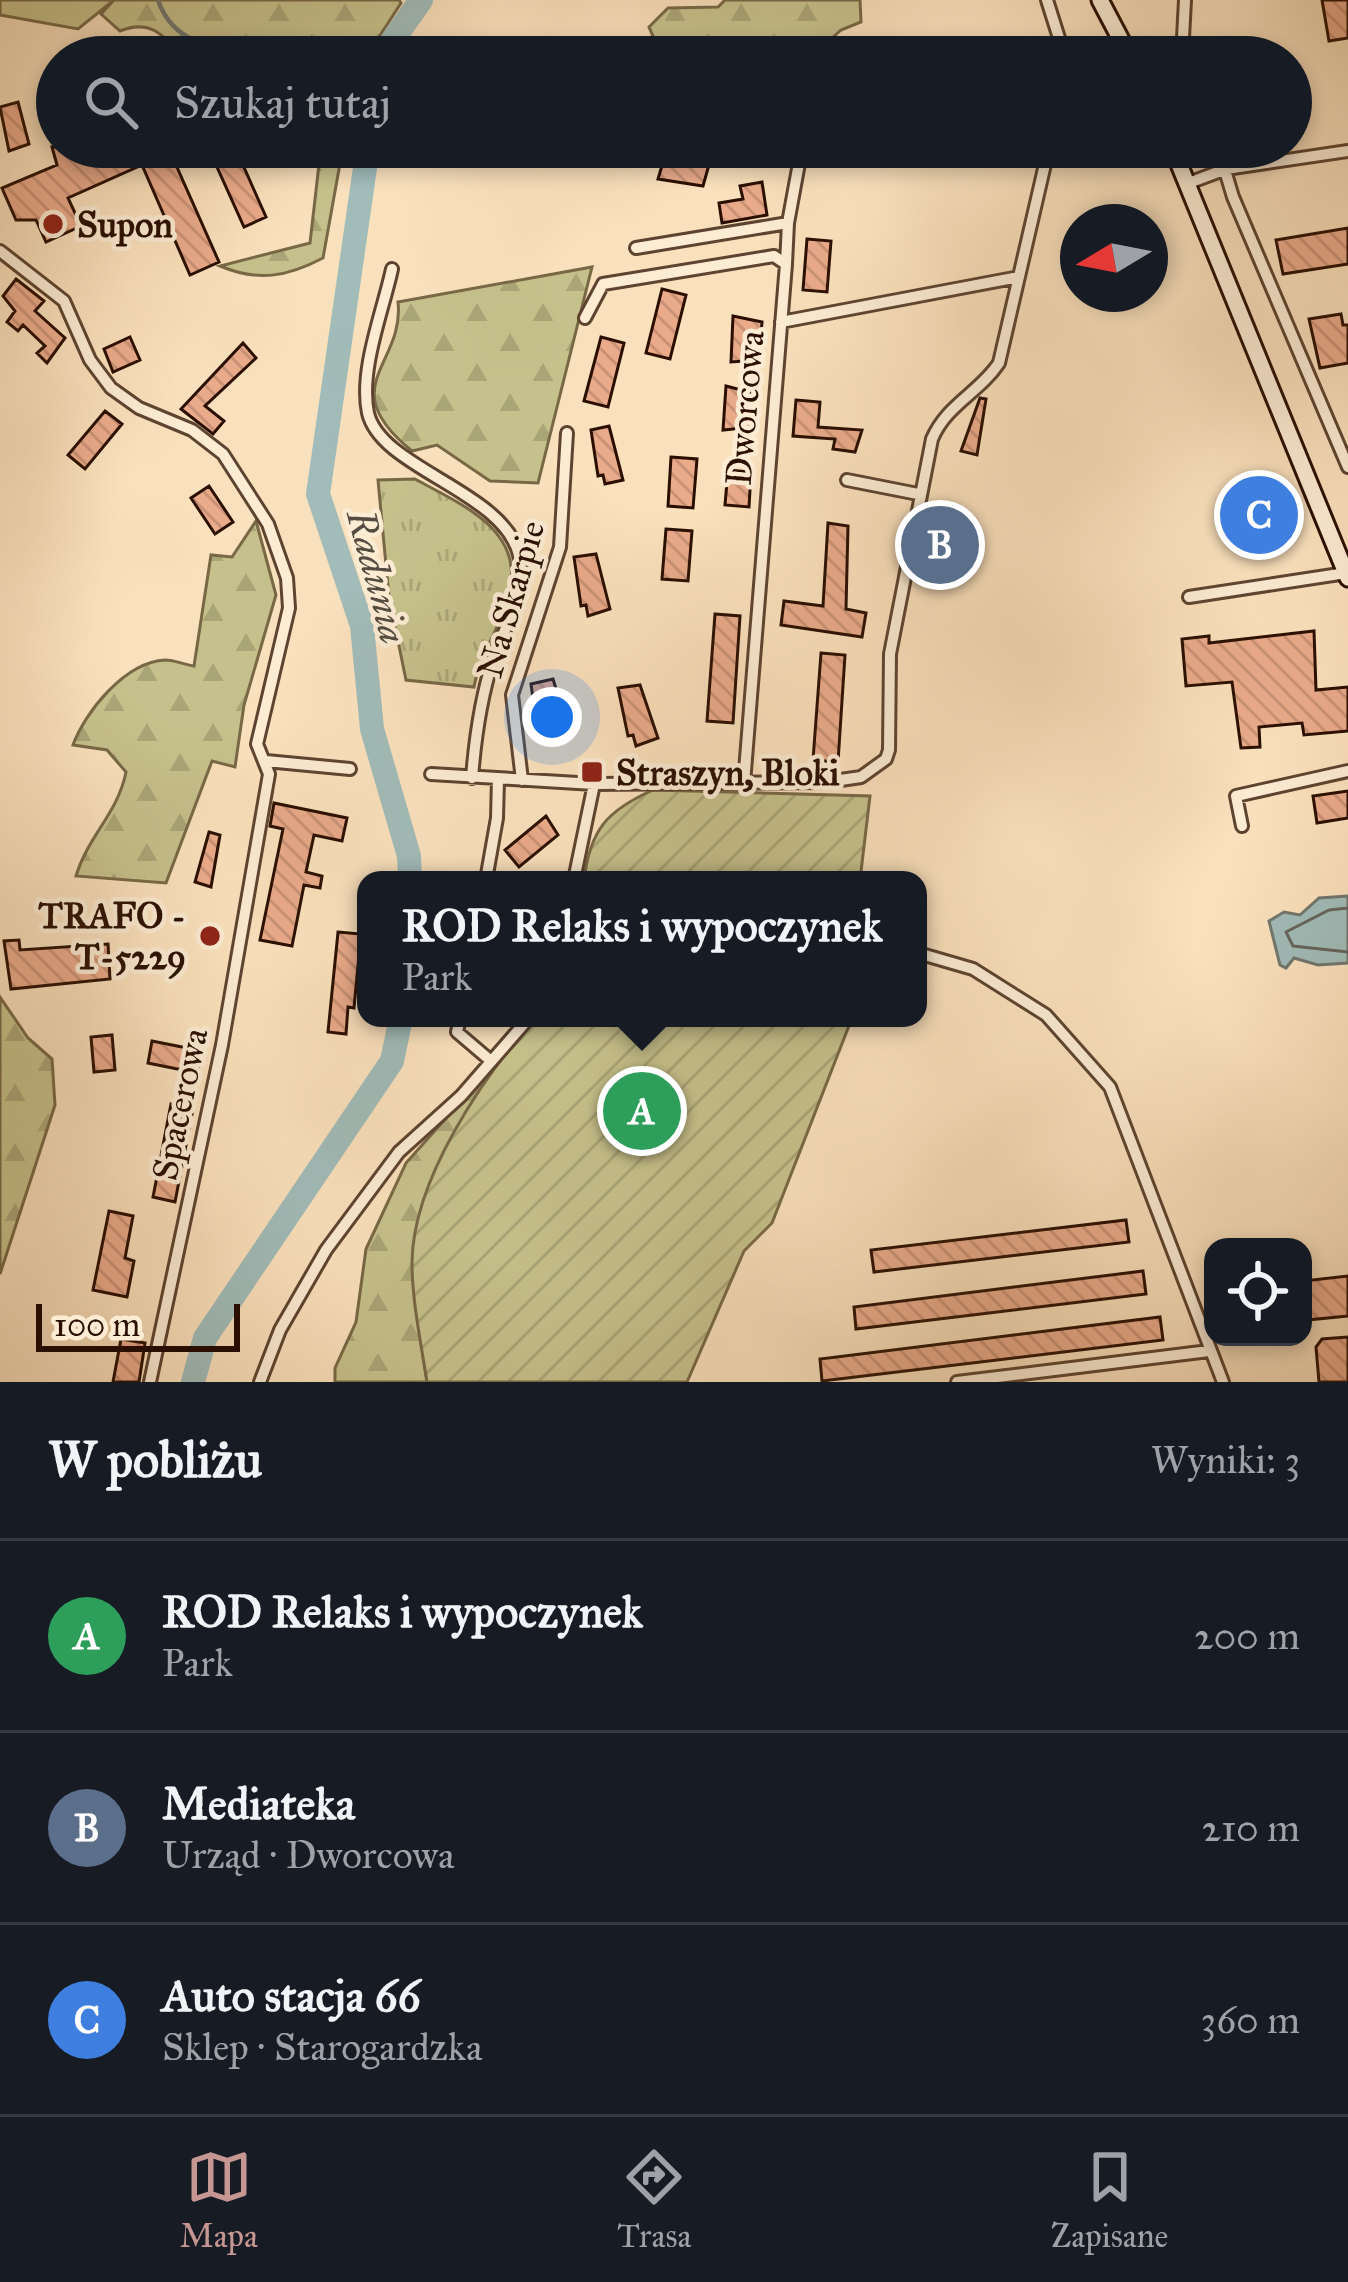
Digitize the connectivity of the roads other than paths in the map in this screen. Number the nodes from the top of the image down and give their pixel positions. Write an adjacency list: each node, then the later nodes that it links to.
1 (1047, 0): 5 (street)
2 (1100, 0): 6 (main road)
3 (1185, 0): 4 (street); 7 (street)
4 (1200, 0)
5 (1058, 36)
6 (1119, 36)
7 (1183, 36)
8 (1348, 151): 9 (street)
9 (1312, 156)
10 (798, 168): 16 (street, Dworcowa)
11 (1044, 168): 21 (street)
12 (1180, 168): 15 (main road)
13 (1233, 168): 14 (street)
14 (1226, 169): 15 (street); 25 (street)
15 (1186, 184): 28 (main road)
16 (788, 224): 17 (street); 19 (street, Dworcowa)
17 (636, 248)
18 (0, 250): 30 (street, Spacerowa)
19 (786, 264): 22 (street); 23 (street, Dworcowa)
20 (392, 269): 34 (street)
21 (1019, 278): 23 (street); 27 (street)
22 (585, 318)
23 (782, 322): 37 (street, Dworcowa)
24 (567, 433): 36 (street, Na Skarpie)
25 (1348, 467)
26 (847, 480): 27 (street)
27 (918, 494): 37 (street)
28 (1347, 575): 29 (street)
29 (1190, 597)
30 (266, 761): 31 (street); 47 (street, Spacerowa)
31 (350, 769)
32 (1348, 771): 39 (street)
33 (431, 774): 34 (street)
34 (472, 778): 35 (street)
35 (498, 779): 36 (street); 40 (street)
36 (522, 780): 38 (street)
37 (744, 783): 38 (street)
38 (594, 784): 41 (street)
39 (1242, 826)
40 (488, 871)
41 (576, 871)
42 (927, 956): 46 (street)
43 (458, 1027): 45 (street)
44 (521, 1027): 45 (street)
45 (491, 1061): 48 (street)
46 (1209, 1352): 49 (street); 50 (street)
47 (150, 1382)
48 (260, 1382)
49 (957, 1382)
50 (1223, 1382)

